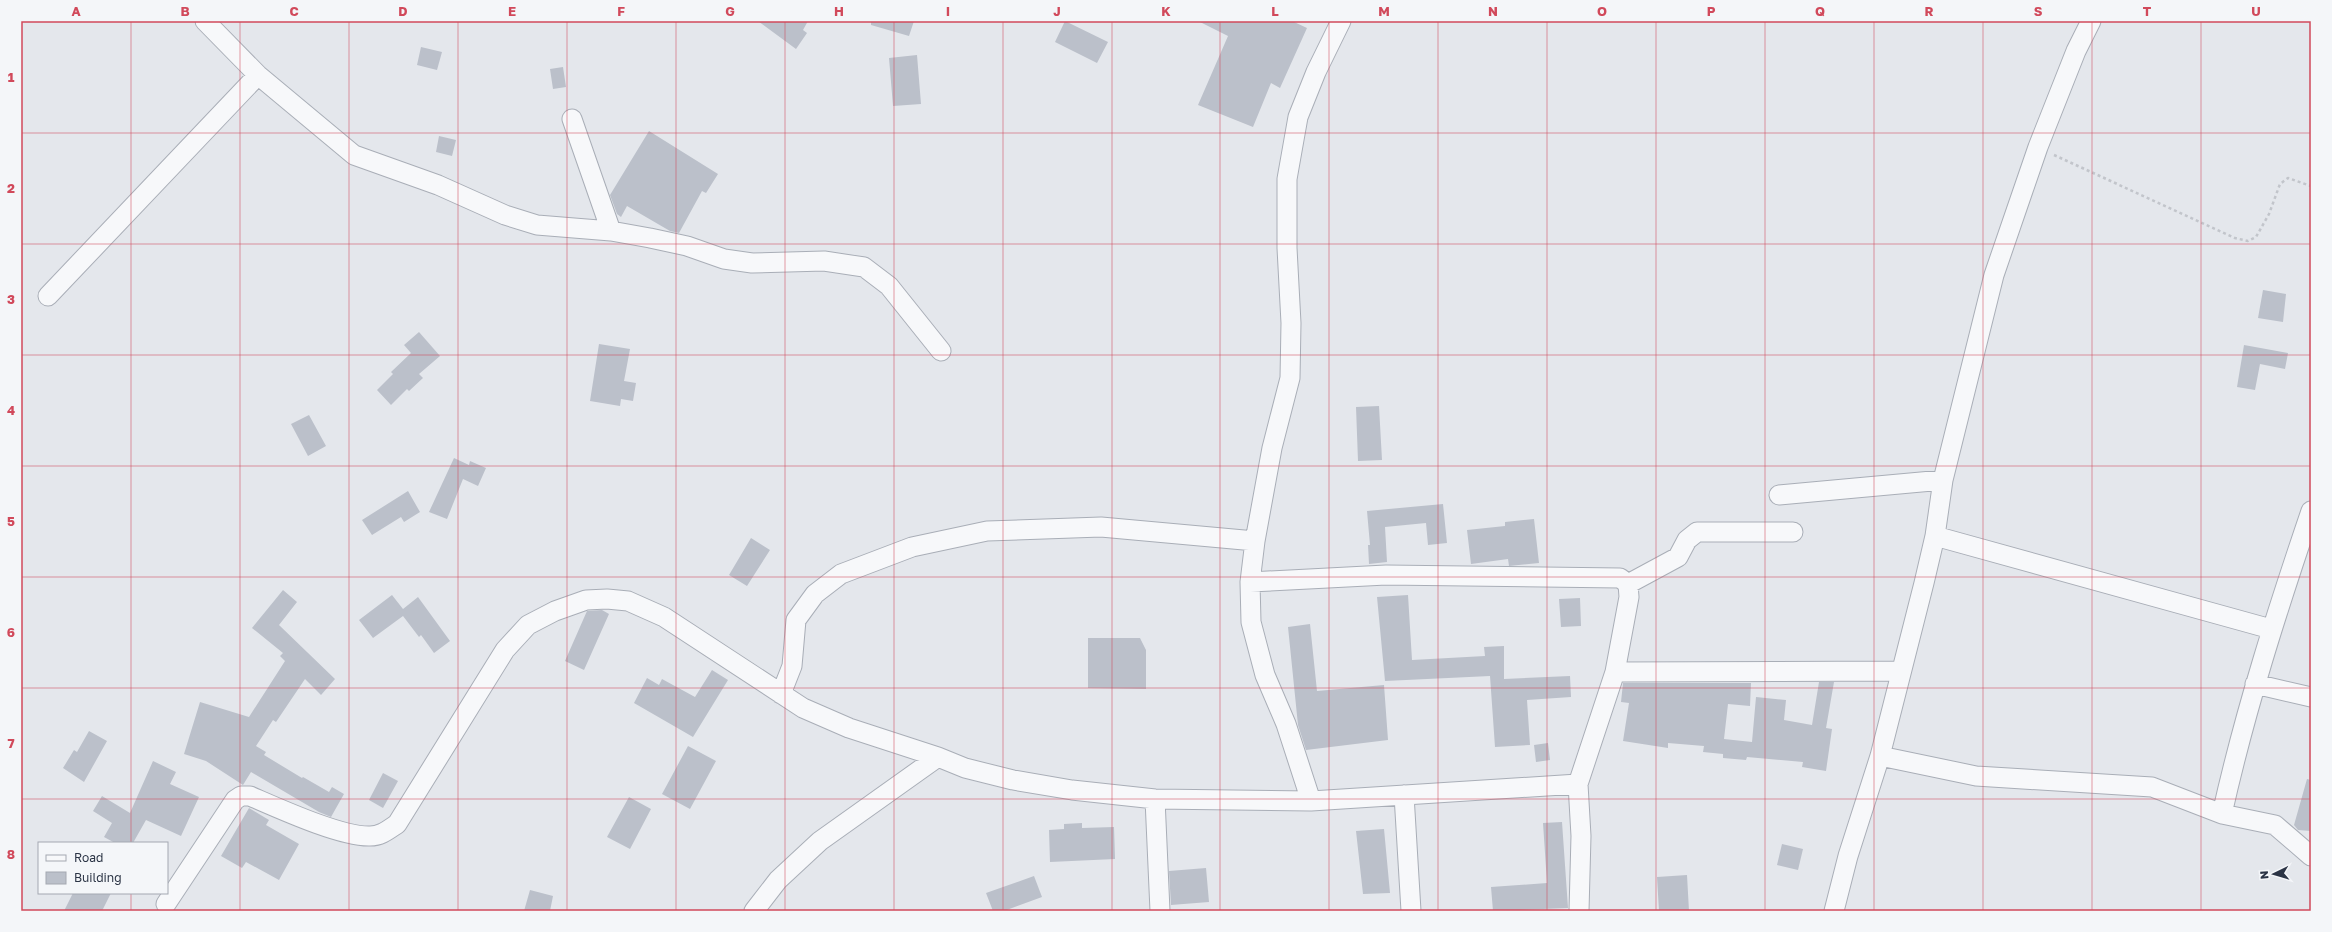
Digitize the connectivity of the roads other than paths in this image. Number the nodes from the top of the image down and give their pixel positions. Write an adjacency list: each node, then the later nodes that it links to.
1 (205, 21): 4 (street)
2 (1341, 21): 14 (street)
3 (2091, 21): 9 (street)
4 (258, 76): 6 (street); 7 (street)
5 (572, 119): 6 (street)
6 (611, 231): 8 (street)
7 (48, 296)
8 (941, 351)
9 (1943, 480): 10 (street); 13 (street)
10 (1779, 495)
11 (2311, 512): 17 (street)
12 (1793, 532): 16 (street)
13 (1935, 536): 17 (street); 18 (street)
14 (1255, 541): 15 (street); 21 (street)
15 (1250, 582): 16 (street); 28 (street)
16 (1628, 584): 19 (street)
17 (2271, 629): 20 (street)
18 (1900, 671): 19 (street); 23 (street)
19 (1616, 672): 25 (street)
20 (2255, 684): 22 (street); 29 (street)
21 (781, 694): 24 (street); 31 (street)
22 (2311, 697)
23 (1880, 756): 29 (street); 36 (street)
24 (938, 757): 27 (street); 32 (street)
25 (1578, 784): 26 (street); 35 (street)
26 (1404, 795): 28 (street); 34 (street)
27 (1155, 799): 28 (street); 33 (street)
28 (1311, 801)
29 (2222, 814): 30 (street)
30 (2311, 856)
31 (166, 904)
32 (754, 911)
33 (1160, 911)
34 (1411, 911)
35 (1578, 911)
36 (1834, 911)

